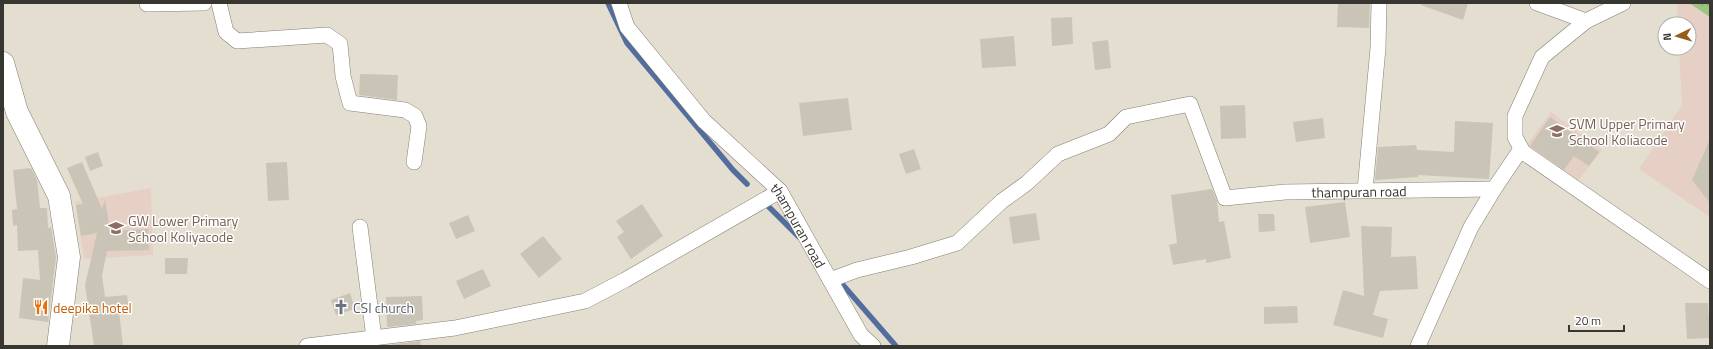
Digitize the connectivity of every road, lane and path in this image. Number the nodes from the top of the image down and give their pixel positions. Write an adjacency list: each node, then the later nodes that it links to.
1 (146, 3): 2 (street)
2 (204, 3)
3 (219, 3): 11 (street)
4 (619, 3): 14 (street, thampuran road)
5 (1379, 3): 13 (street)
6 (1537, 3): 8 (street)
7 (1623, 3): 8 (street)
8 (1586, 21): 10 (street)
9 (3, 63): 19 (main road)
10 (1521, 149): 12 (street); 17 (street)
11 (414, 162)
12 (1494, 189): 13 (street, thampuran road); 22 (street)
13 (1365, 190): 16 (street, thampuran road)
14 (780, 191): 16 (street, thampuran road); 18 (street)
15 (360, 226): 18 (street)
16 (830, 280): 21 (street, thampuran road)
17 (1710, 281)
18 (374, 338): 20 (street)
19 (58, 346)
20 (307, 346)
21 (873, 346)
22 (1418, 346)

